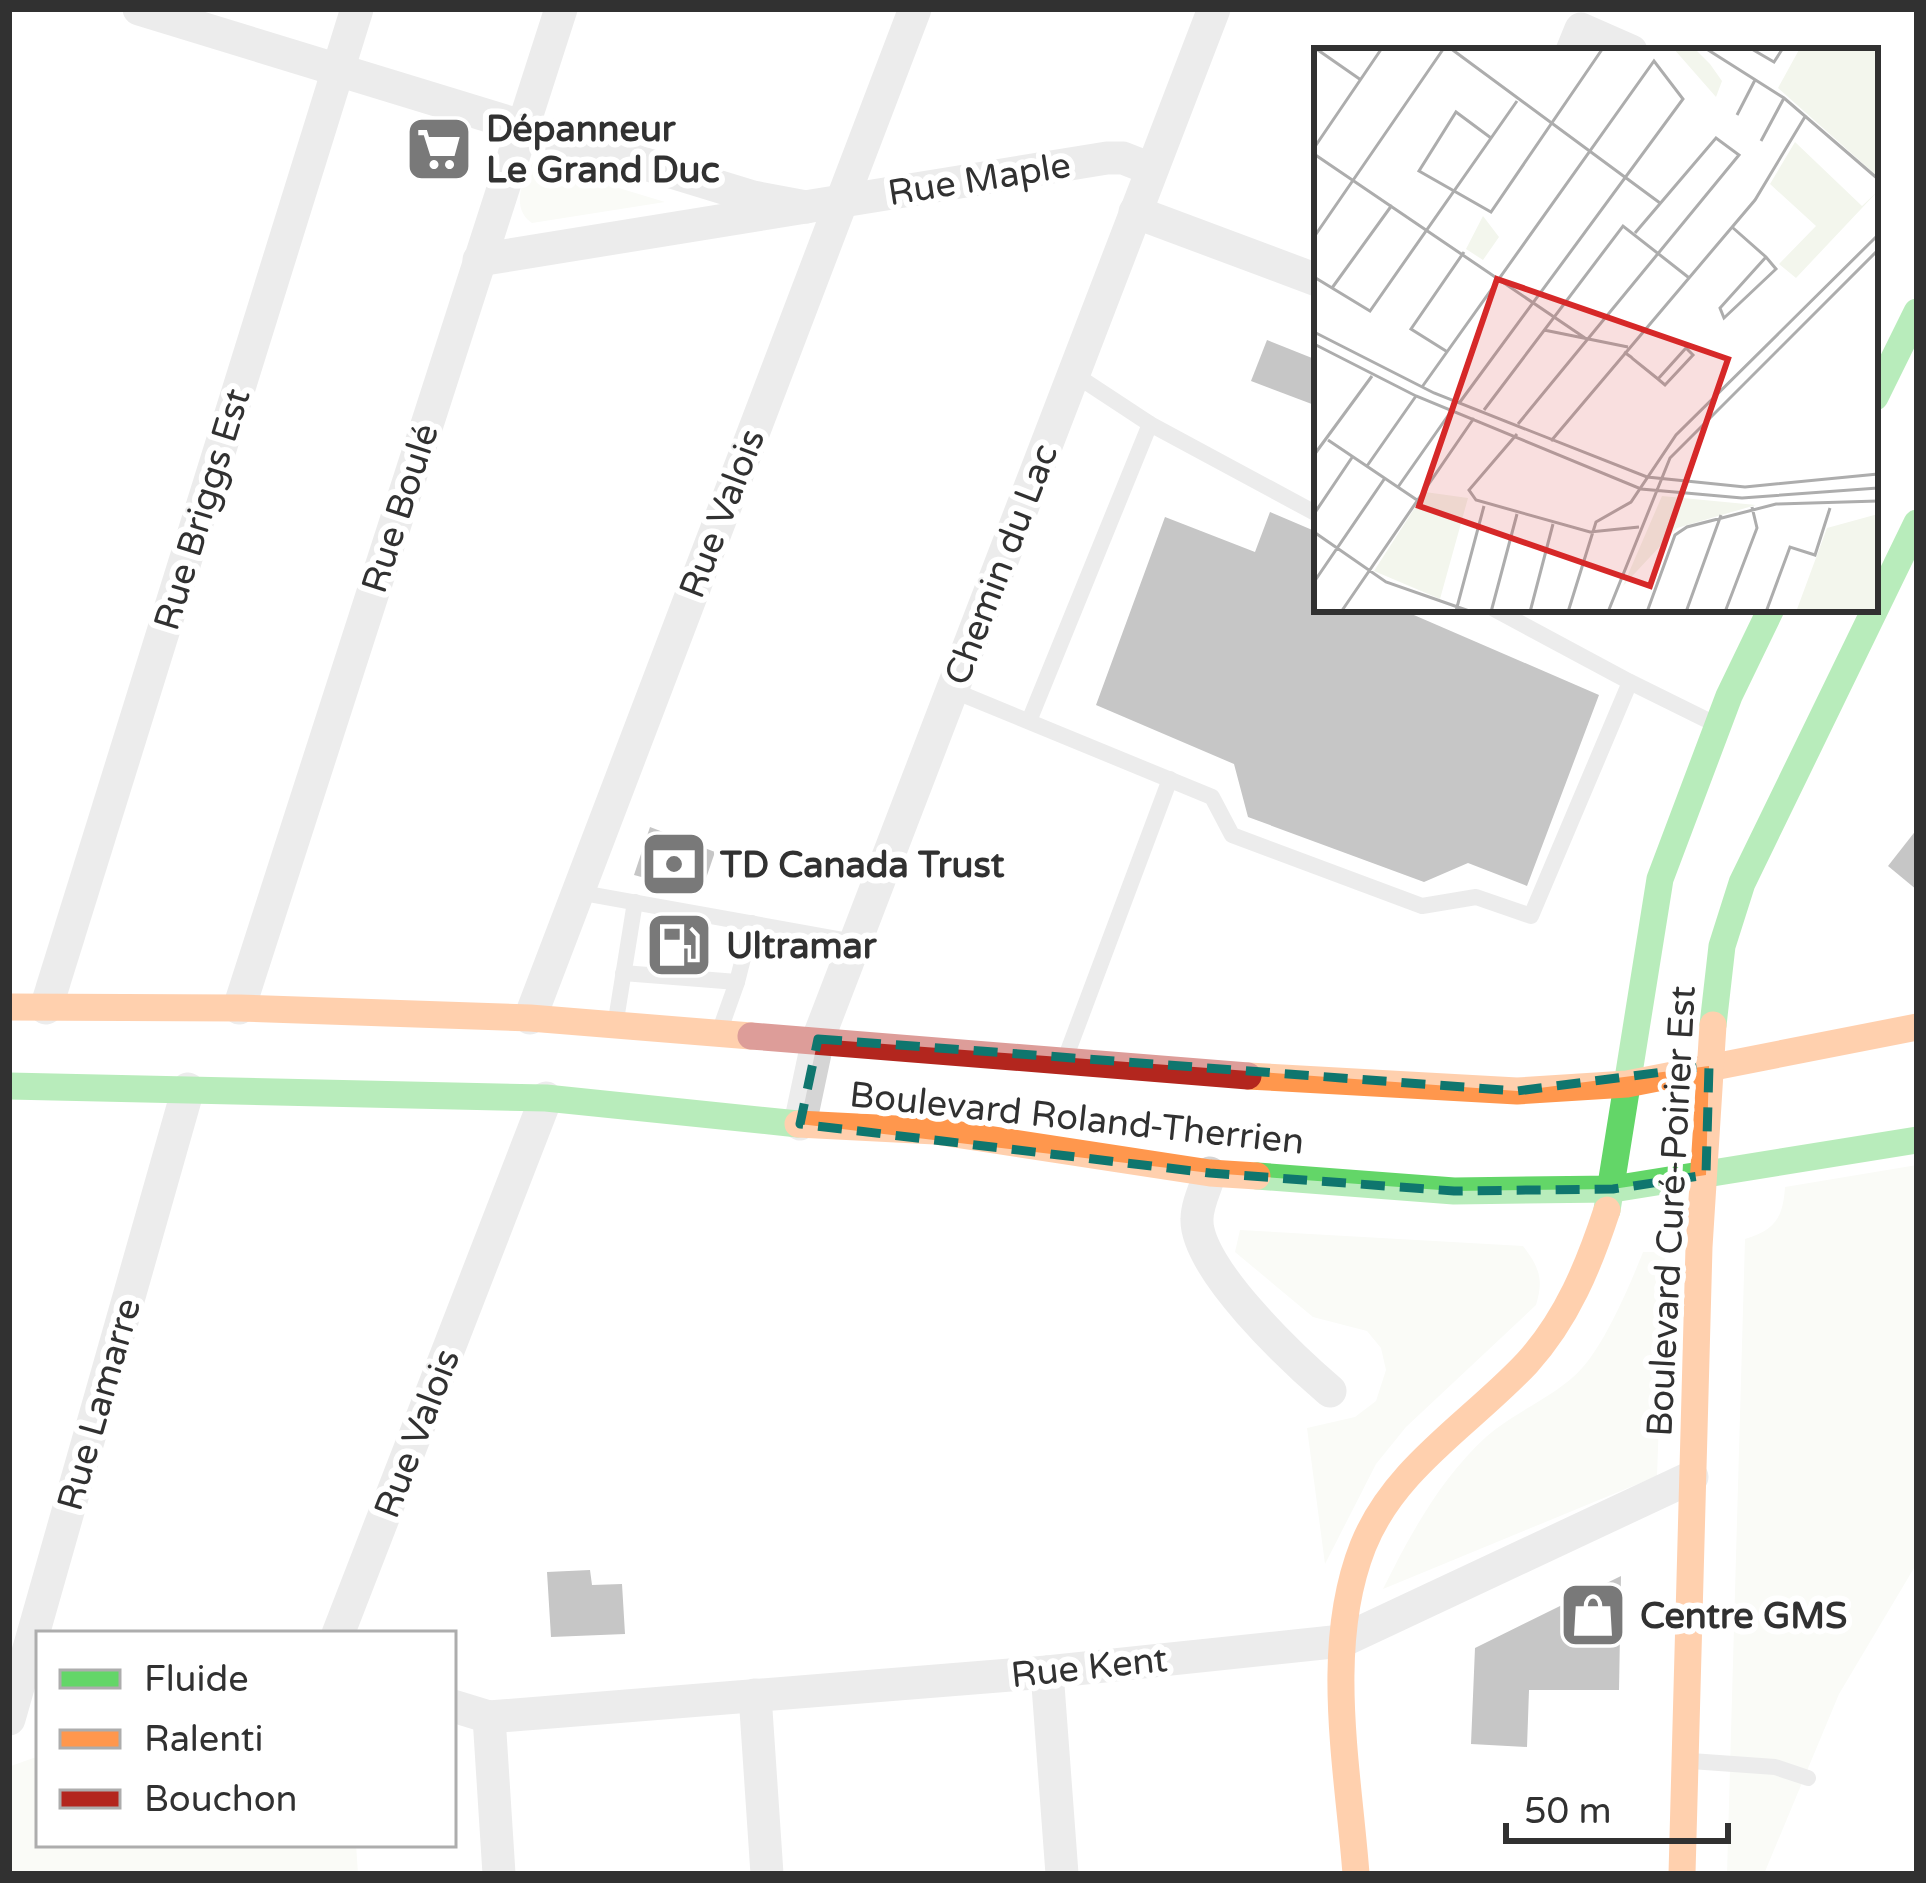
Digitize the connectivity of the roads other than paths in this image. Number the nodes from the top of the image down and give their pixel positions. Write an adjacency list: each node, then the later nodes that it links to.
1 (139, 9): 8 (street, Rue Maple)
2 (357, 9): 8 (street, Rue Briggs Est)
3 (561, 9): 9 (street, Rue Boulé)
4 (915, 9): 11 (street, Rue Valois)
5 (1214, 9): 10 (street, Chemin du Lac)
6 (1573, 48): 7 (street)
7 (1624, 48)
8 (338, 70): 9 (street, Rue Maple); 37 (street, Rue Briggs Est)
9 (522, 126): 11 (street, Rue Maple); 13 (street, Rue Boulé)
10 (1151, 169): 11 (street, Rue Maple); 12 (street, Chemin du Lac)
11 (823, 204): 13 (street, Rue Maple); 30 (street, Rue Valois)
12 (1135, 212): 14 (street); 16 (street, Chemin du Lac)
13 (479, 260): 38 (street, Rue Boulé)
14 (1314, 279)
15 (1917, 312): 17 (main road)
16 (1073, 374): 18 (lane); 26 (street, Chemin du Lac)
17 (1878, 391)
18 (1150, 424): 19 (lane); 27 (lane)
19 (1314, 512)
20 (1917, 524): 21 (main road, Boulevard Curé-Poirier Est)
21 (1878, 604)
22 (1501, 612): 25 (lane)
23 (1770, 612): 28 (main road, Boulevard Curé-Poirier Est)
24 (1874, 612): 45 (main road, Boulevard Curé-Poirier Est)
25 (1630, 682): 28 (lane); 29 (lane)
26 (952, 690): 27 (lane); 33 (street, Chemin du Lac)
27 (1029, 721): 29 (lane)
28 (1718, 726): 46 (main road, Boulevard Curé-Poirier Est)
29 (1170, 779): 44 (lane)
30 (577, 892): 31 (lane); 39 (street, Rue Valois)
31 (635, 902): 32 (lane); 34 (lane)
32 (752, 923): 33 (lane); 35 (lane)
33 (855, 942): 43 (street, Chemin du Lac)
34 (623, 973): 35 (lane); 40 (lane)
35 (736, 982): 42 (lane)
36 (9, 1007): 37 (main road, Boulevard Roland-Therrien)
37 (46, 1008): 38 (main road, Boulevard Roland-Therrien)
38 (239, 1008): 39 (main road, Boulevard Roland-Therrien)
39 (530, 1018): 40 (main road, Boulevard Roland-Therrien)
40 (615, 1024): 42 (main road, Boulevard Roland-Therrien)
41 (1917, 1027): 45 (main road, Boulevard Roland-Therrien)
42 (720, 1032): 43 (main road, Boulevard Roland-Therrien)
43 (818, 1039): 44 (main road, Boulevard Roland-Therrien); 50 (street, Chemin du Lac)
44 (1065, 1060): 46 (main road, Boulevard Roland-Therrien)
45 (1709, 1066): 46 (main road, Boulevard Roland-Therrien); 53 (main road, Boulevard Curé-Poirier Est)
46 (1627, 1084): 54 (main road, Boulevard Curé-Poirier Est)
47 (9, 1085): 48 (main road, Boulevard Roland-Therrien)
48 (188, 1089): 49 (main road, Boulevard Roland-Therrien); 63 (street, Rue Lamarre)
49 (546, 1098): 50 (main road, Boulevard Roland-Therrien); 57 (street, Rue Valois)
50 (800, 1124): 52 (main road, Boulevard Roland-Therrien)
51 (1917, 1140): 53 (main road, Boulevard Roland-Therrien)
52 (1210, 1173): 54 (main road, Boulevard Roland-Therrien); 55 (street)
53 (1706, 1175): 54 (main road, Boulevard Roland-Therrien); 56 (main road, Boulevard Curé-Poirier Est)
54 (1613, 1189): 58 (main road, Boulevard Curé-Poirier Est)
55 (1330, 1390)
56 (1692, 1477): 58 (street, Rue Kent); 64 (main road, Boulevard Curé-Poirier Est)
57 (339, 1631)
58 (1342, 1640): 59 (street, Rue Kent); 69 (main road, Boulevard Curé-Poirier Est)
59 (1047, 1672): 60 (street, Rue Kent); 68 (street)
60 (755, 1695): 62 (street, Rue Kent); 67 (street)
61 (456, 1707): 62 (street, Rue Kent)
62 (489, 1717): 66 (street)
63 (9, 1719)
64 (1685, 1761): 65 (lane); 70 (main road, Boulevard Curé-Poirier Est)
65 (1808, 1778)
66 (499, 1874)
67 (767, 1874)
68 (1062, 1874)
69 (1356, 1874)
70 (1682, 1874)

